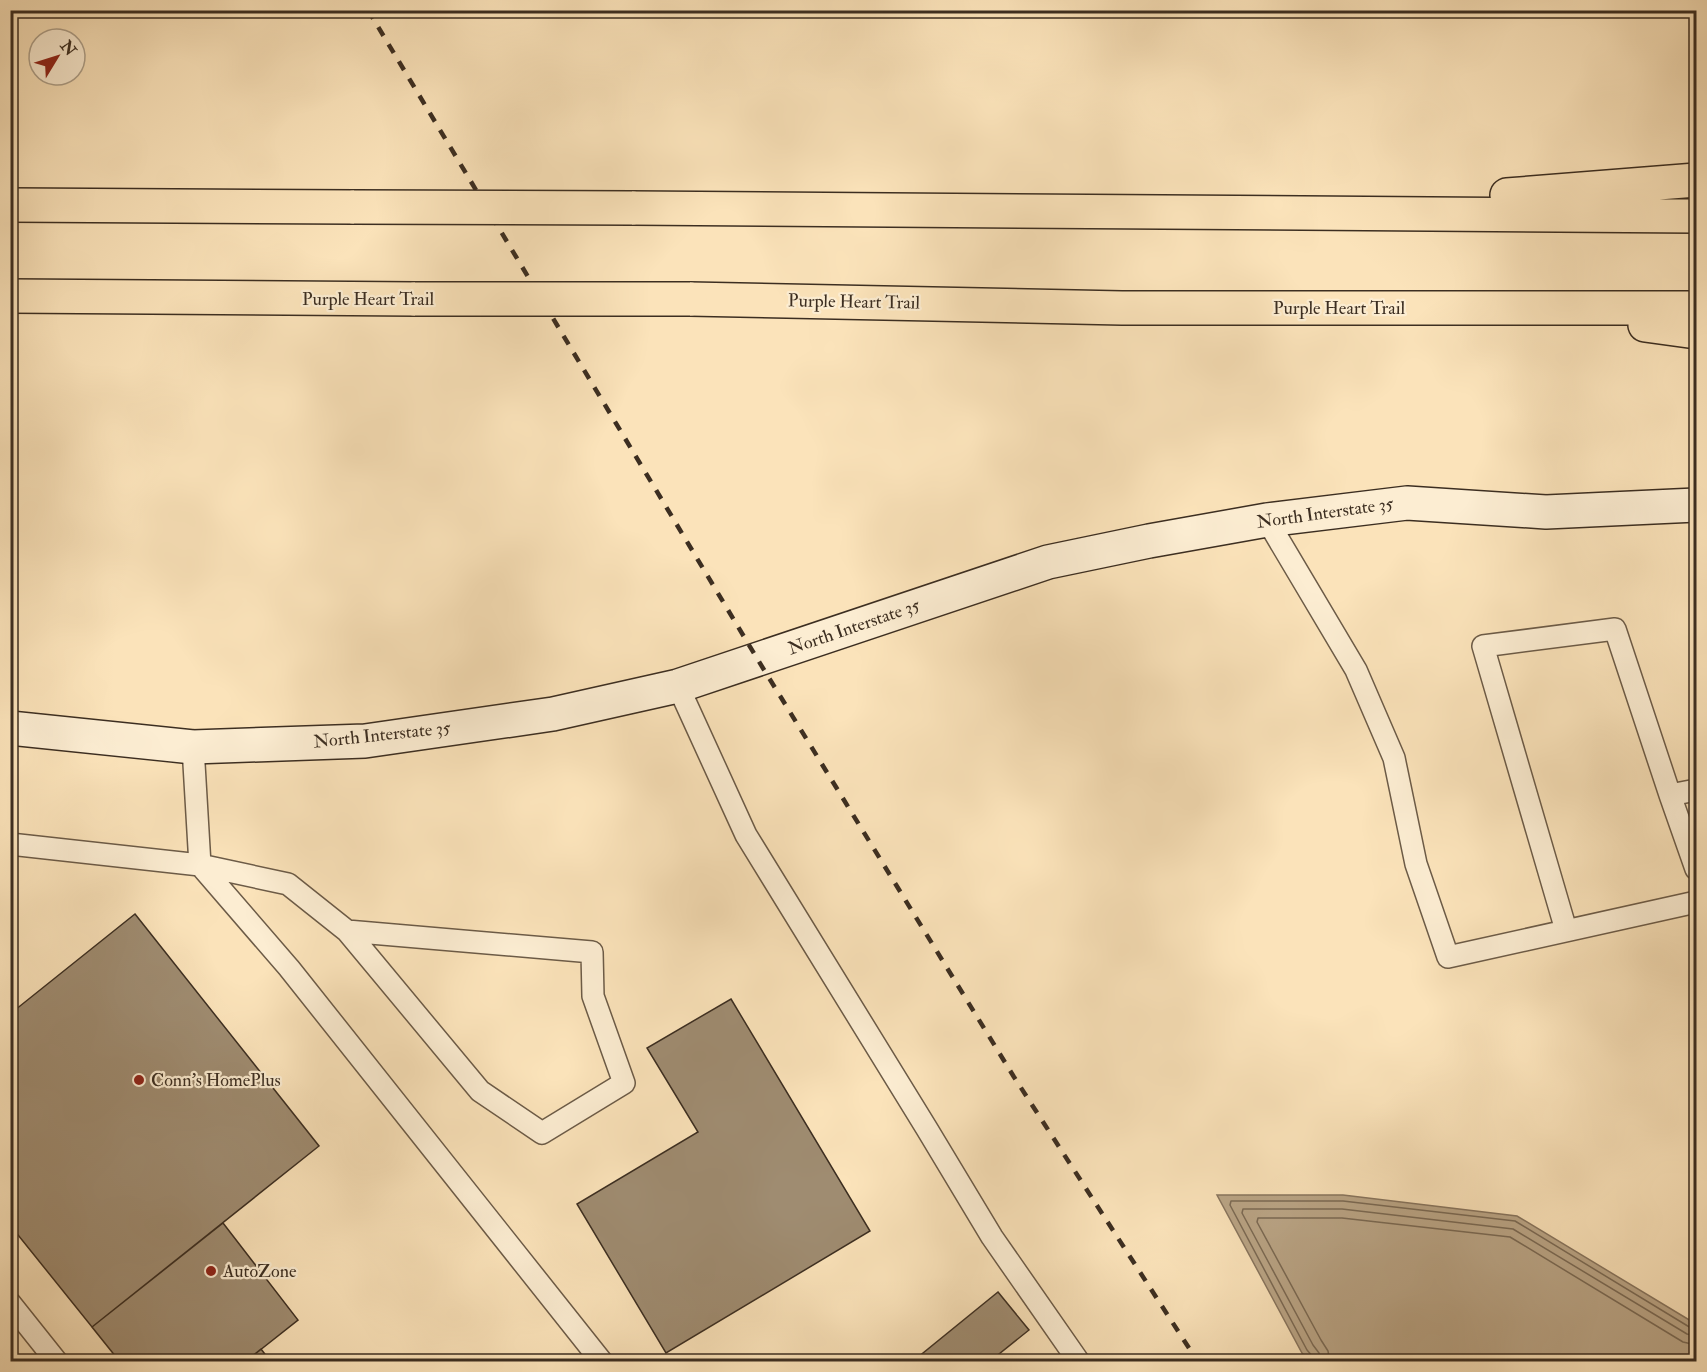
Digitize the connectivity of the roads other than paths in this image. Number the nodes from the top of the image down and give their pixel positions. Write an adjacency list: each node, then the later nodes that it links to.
1 (1696, 180): 3 (highway)
2 (10, 205): 3 (highway, bridge)
3 (1274, 213): 4 (highway)
4 (1696, 216)
5 (10, 296): 6 (highway, Purple Heart Trail, bridge)
6 (1525, 308): 7 (highway, Purple Heart Trail); 8 (highway)
7 (1696, 308)
8 (1696, 332)
9 (1696, 505): 10 (main road, North Interstate 35)
10 (1267, 520): 11 (main road, North Interstate 35); 21 (lane)
11 (678, 686): 13 (main road, North Interstate 35); 25 (lane)
12 (10, 728): 13 (main road, North Interstate 35)
13 (193, 747): 17 (lane)
14 (1696, 790): 15 (lane)
15 (1670, 795): 18 (lane); 21 (lane)
16 (10, 844): 17 (lane)
17 (200, 866): 20 (lane); 24 (lane)
18 (1696, 869)
19 (1696, 902): 21 (lane)
20 (347, 930): 20 (lane)
21 (1566, 930)
22 (10, 1303): 23 (lane)
23 (57, 1362)
24 (602, 1362)
25 (1079, 1362)

